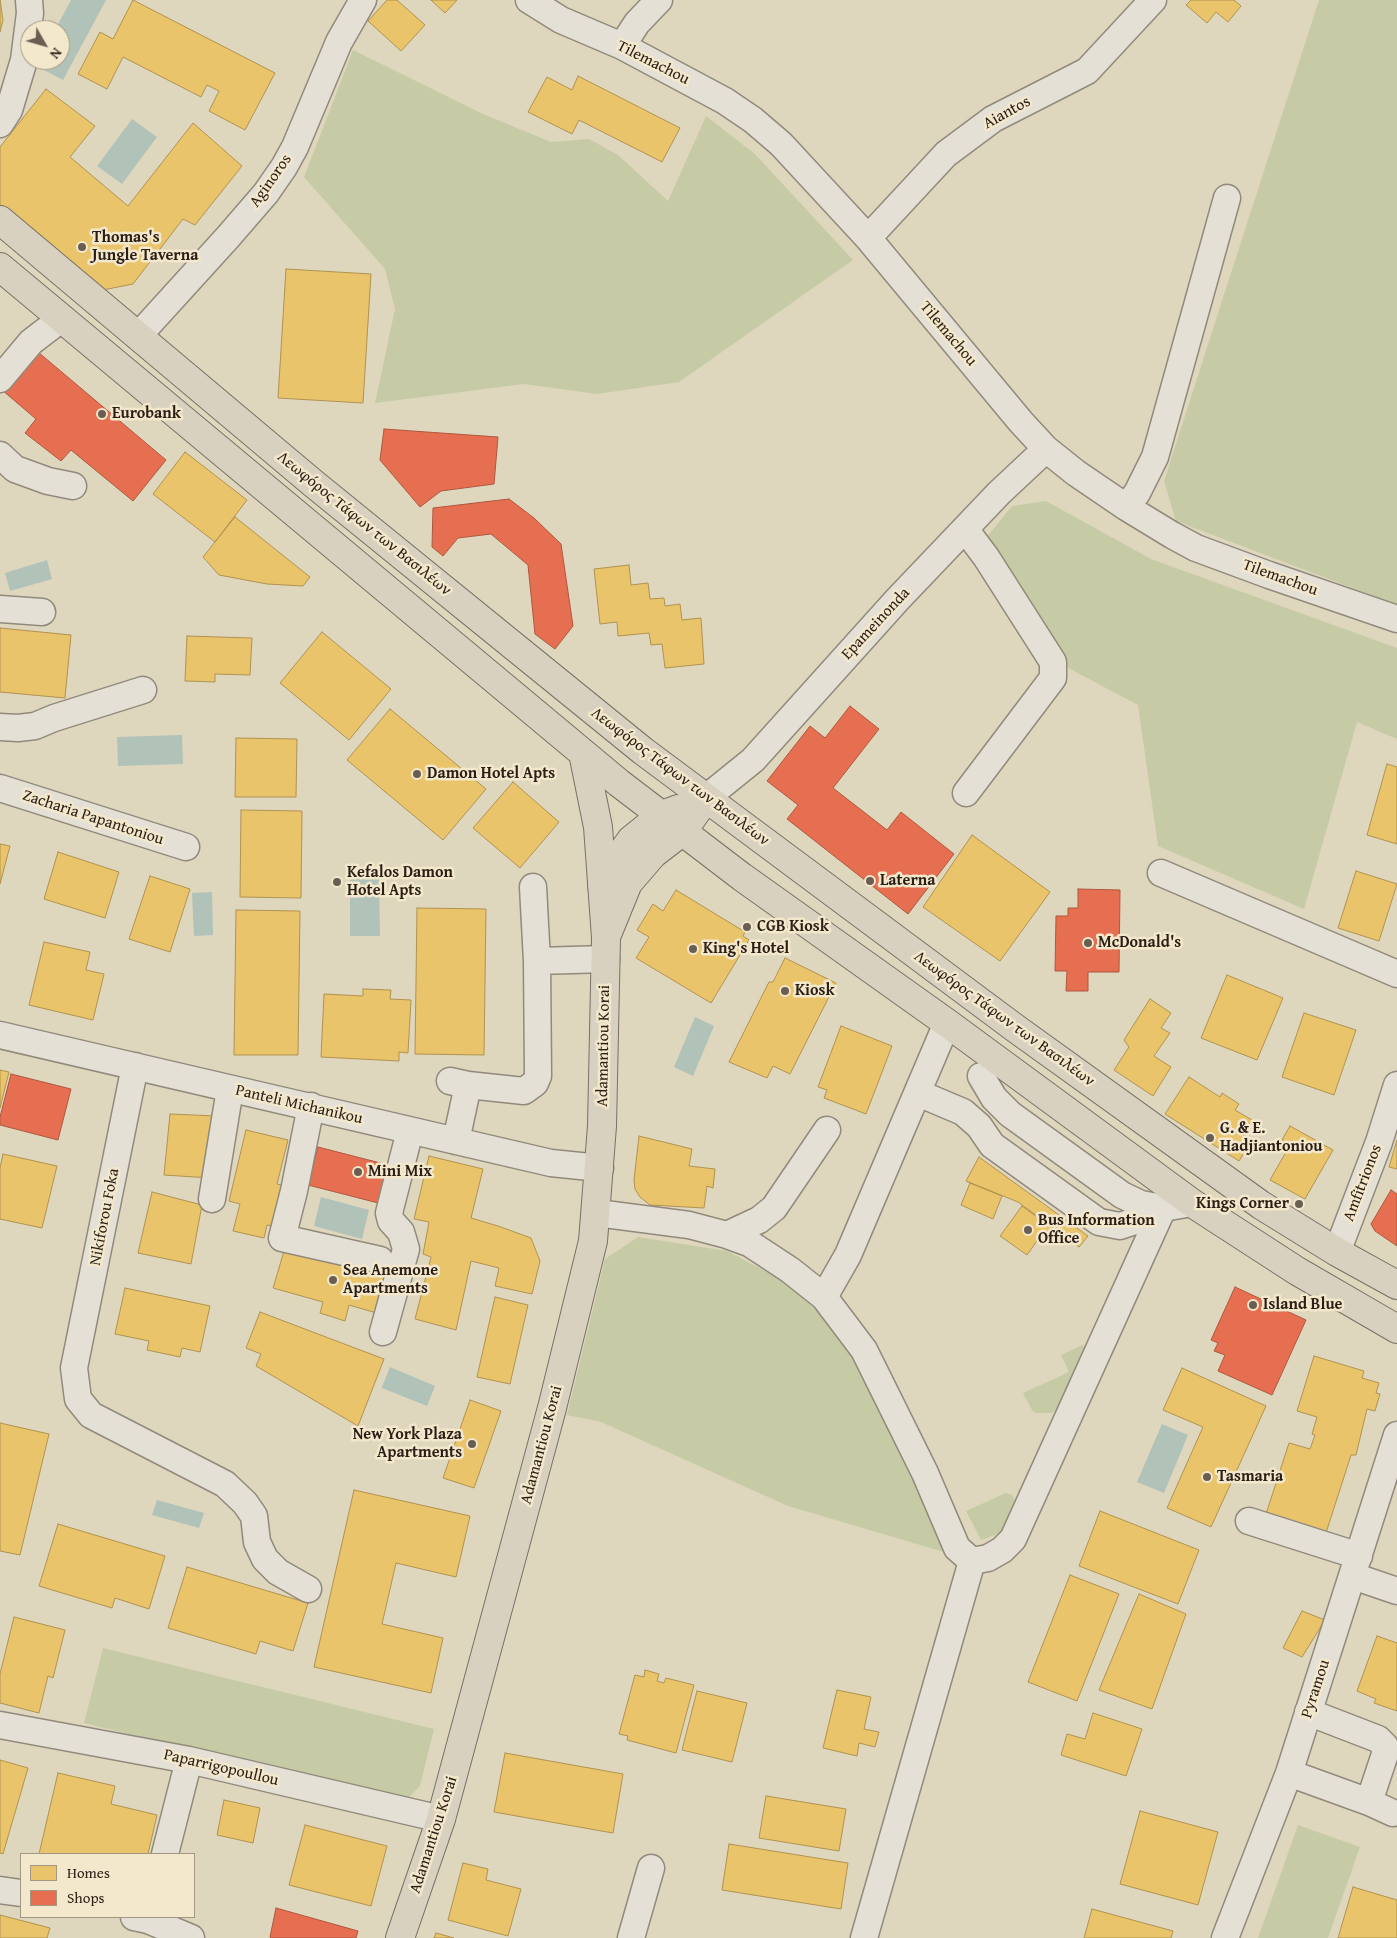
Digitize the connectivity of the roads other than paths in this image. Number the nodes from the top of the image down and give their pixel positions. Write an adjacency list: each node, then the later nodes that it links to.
1 (30, 0): 7 (street)
2 (363, 0): 13 (street, Aginoros)
3 (529, 0): 6 (street, Tilemachou)
4 (659, 0): 6 (street)
5 (1153, 0): 10 (street, Aiantos)
6 (622, 46): 10 (street, Tilemachou)
7 (0, 124)
8 (1227, 198): 19 (street)
9 (0, 220): 13 (main road, Λεωφόρος Τάφων των Βασιλέων)
10 (868, 238): 16 (street, Tilemachou)
11 (0, 267): 12 (main road)
12 (54, 313): 14 (street); 15 (street); 26 (main road)
13 (138, 336): 29 (main road, Λεωφόρος Τάφων των Βασιλέων)
14 (0, 363)
15 (0, 380)
16 (1046, 449): 19 (street, Tilemachou); 20 (street, Epameinonda)
17 (0, 456): 18 (street)
18 (73, 486)
19 (1126, 507): 23 (street, Tilemachou)
20 (965, 529): 28 (street); 29 (street, Epameinonda)
21 (0, 609): 22 (street)
22 (42, 612)
23 (1397, 619)
24 (143, 690): 25 (street)
25 (0, 727)
26 (583, 753): 30 (main road); 33 (main road)
27 (0, 788): 31 (street, Zacharia Papantoniou)
28 (966, 794)
29 (706, 798): 30 (main road, Adamantiou Korai); 56 (main road, Λεωφόρος Τάφων των Βασιλέων)
30 (672, 823): 33 (main road, Adamantiou Korai); 35 (main road, Adamantiou Korai); 38 (main road)
31 (186, 847)
32 (1161, 873): 37 (street)
33 (602, 886): 35 (main road, Adamantiou Korai)
34 (534, 887): 36 (street)
35 (606, 948): 36 (street); 50 (main road, Adamantiou Korai)
36 (537, 960): 49 (street)
37 (1397, 974)
38 (947, 1023): 40 (main road); 44 (street)
39 (0, 1035): 41 (street, Panteli Michanikou)
40 (984, 1064): 46 (street); 52 (main road); 53 (street)
41 (135, 1066): 43 (street, Panteli Michanikou); 66 (street, Nikiforou Foka)
42 (1397, 1085): 56 (street, Amfitrionos)
43 (230, 1089): 45 (street, Panteli Michanikou); 51 (street)
44 (918, 1093): 46 (street); 59 (street)
45 (311, 1106): 48 (street, Panteli Michanikou); 57 (street)
46 (963, 1112): 53 (street)
47 (827, 1130): 55 (street)
48 (410, 1131): 49 (street, Panteli Michanikou); 61 (street)
49 (456, 1141): 50 (street, Panteli Michanikou)
50 (600, 1168): 54 (main road, Adamantiou Korai)
51 (212, 1199)
52 (1192, 1203): 53 (street); 60 (main road)
53 (1163, 1208): 64 (street)
54 (596, 1213): 55 (street); 74 (main road, Adamantiou Korai)
55 (727, 1234): 59 (street)
56 (1337, 1252): 58 (main road, Λεωφόρος Τάφων των Βασιλέων)
57 (380, 1260)
58 (1397, 1285)
59 (824, 1297): 64 (street)
60 (1397, 1329)
61 (383, 1332)
62 (1397, 1436): 65 (street, Pyramou)
63 (1249, 1521): 65 (street)
64 (972, 1561): 83 (street)
65 (1356, 1566): 67 (street); 68 (street, Pyramou)
66 (308, 1589)
67 (1397, 1591)
68 (1308, 1712): 71 (street, Pyramou); 72 (street)
69 (0, 1725): 70 (street, Paparrigopoullou)
70 (189, 1760): 74 (street, Paparrigopoullou); 75 (street)
71 (1289, 1773): 72 (street); 84 (street, Pyramou)
72 (1369, 1802): 73 (street)
73 (1393, 1813)
74 (441, 1819): 81 (main road, Adamantiou Korai)
75 (165, 1853)
76 (651, 1868): 82 (street)
77 (0, 1890): 78 (street)
78 (20, 1893)
79 (144, 1918): 80 (street)
80 (191, 1938)
81 (400, 1938)
82 (631, 1938)
83 (864, 1938)
84 (1225, 1938)

